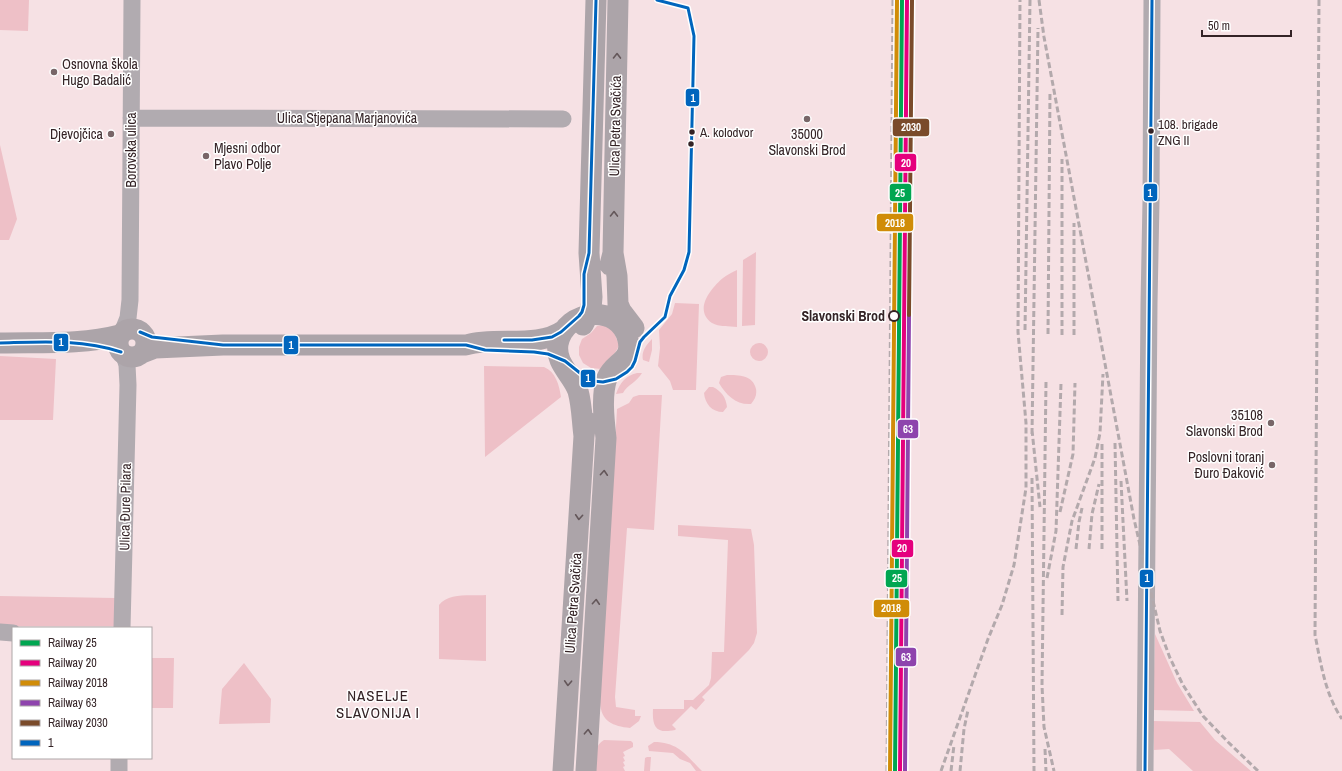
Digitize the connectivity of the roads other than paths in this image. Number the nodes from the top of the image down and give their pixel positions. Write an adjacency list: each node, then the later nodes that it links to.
1 (132, 0): 5 (street, Borovska ulica)
2 (596, 0): 8 (main road, Ulica Petra Svačića)
3 (618, 0): 7 (main road, Ulica Petra Svačića, one-way to 3)
4 (1152, 0): 23 (street)
5 (131, 118): 6 (street, Ulica Stjepana Marjanovića); 11 (street, Borovska ulica)
6 (563, 119)
7 (613, 253): 9 (main road, Ulica Petra Svačića); 14 (main road)
8 (577, 321): 9 (main road); 12 (main road); 13 (main road); 13 (main road, Ulica Petra Svačića)
9 (616, 321): 14 (main road, Ulica Petra Svačića)
10 (0, 343): 11 (main road)
11 (131, 343): 12 (main road); 16 (street, Ulica Đure Pilara)
12 (466, 344): 13 (main road)
13 (572, 368): 14 (main road); 15 (main road); 15 (main road)
14 (612, 380): 22 (main road, Ulica Petra Svačića, one-way to 14)
15 (584, 436): 21 (main road, Ulica Petra Svačića, one-way to 21)
16 (122, 627)
17 (0, 632): 18 (street)
18 (12, 633)
19 (119, 759): 20 (street)
20 (119, 771)
21 (563, 771)
22 (586, 771)
23 (1145, 771)

